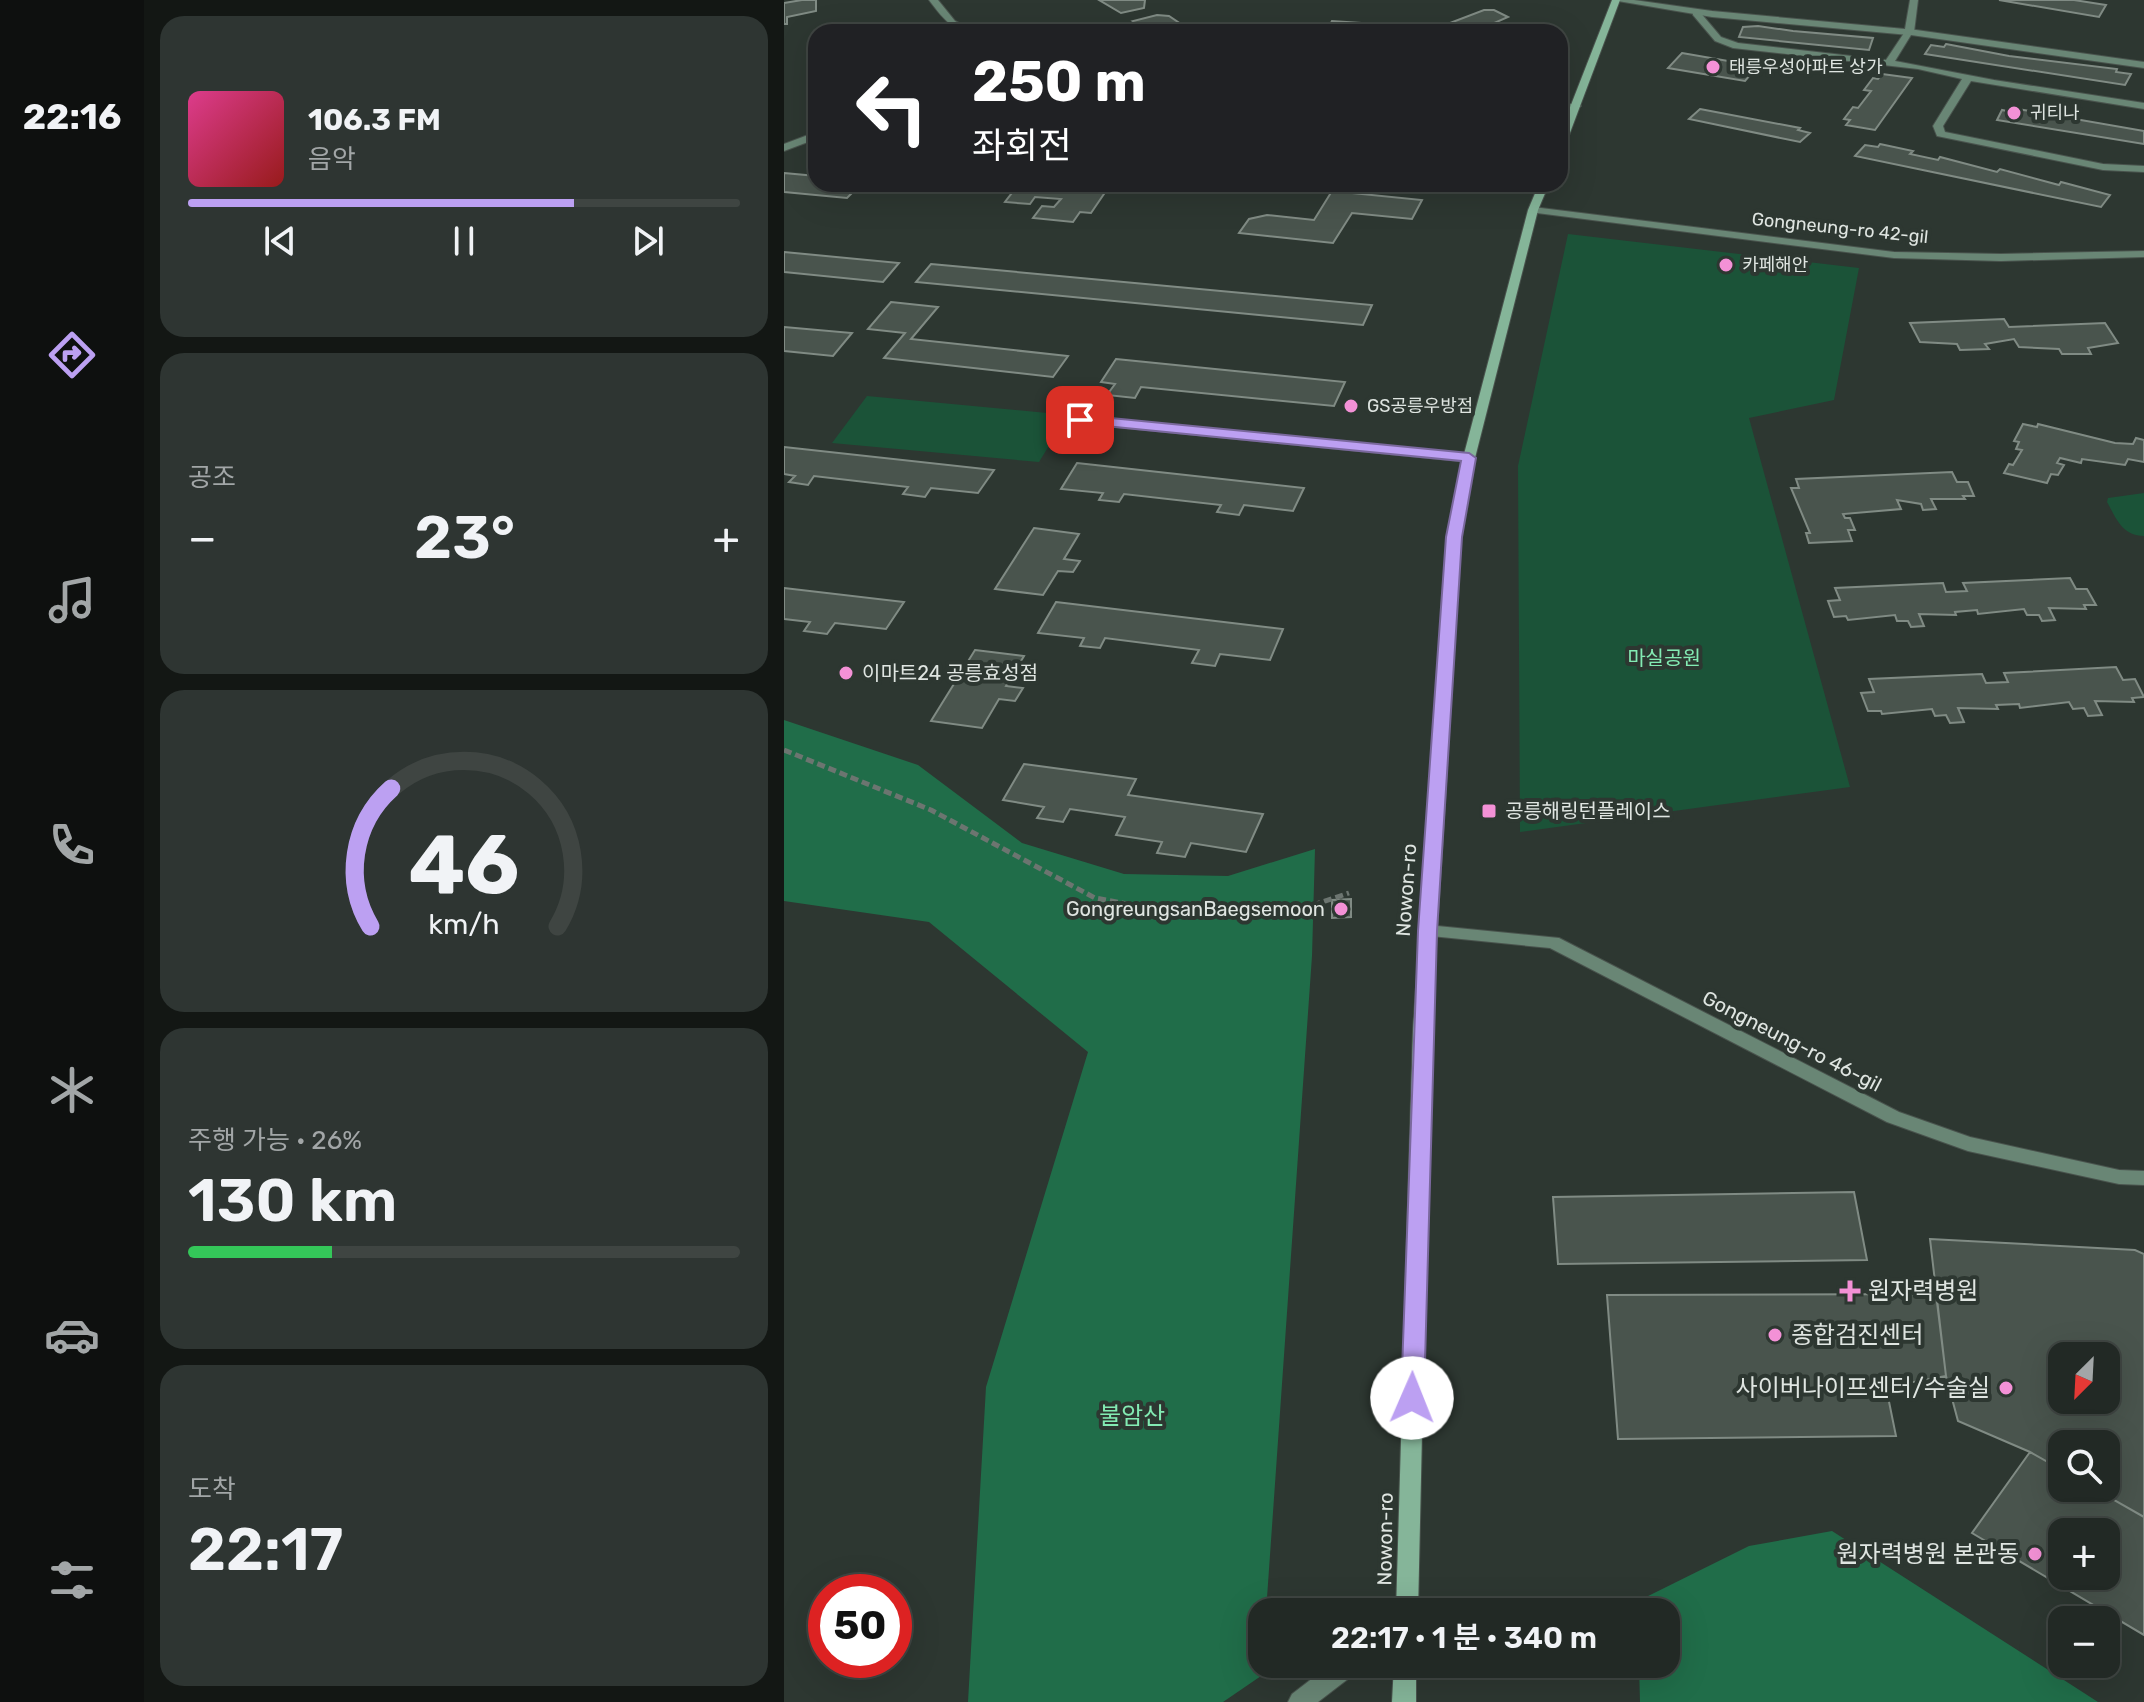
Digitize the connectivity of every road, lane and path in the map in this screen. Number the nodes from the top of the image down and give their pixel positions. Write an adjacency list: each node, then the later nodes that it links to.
1 (933, 0): 5 (street)
2 (1616, 0): 4 (street); 11 (main road)
3 (1914, 0): 6 (street)
4 (1696, 13): 6 (street); 7 (street)
5 (954, 24)
6 (1909, 32): 7 (street); 8 (street)
7 (1889, 62): 9 (street)
8 (2144, 65)
9 (1968, 77): 12 (street); 16 (street)
10 (1568, 106): 11 (street)
11 (1576, 106): 13 (main road)
12 (2144, 106)
13 (1568, 126)
14 (808, 138): 15 (street)
15 (784, 148)
16 (2144, 169)
17 (1541, 192): 18 (main road, Nowon-ro)
18 (1533, 210): 19 (street, Gongneung-ro 42-gil); 21 (main road, Nowon-ro)
19 (2144, 254)
20 (1080, 420): 21 (street)
21 (1469, 458): 24 (main road, Nowon-ro)
22 (784, 750): 23 (path)
23 (1349, 893)
24 (1427, 931): 25 (street, Gongneung-ro 46-gil); 26 (main road, Nowon-ro)
25 (2144, 1178)
26 (1407, 1598)
27 (1331, 1678): 29 (street)
28 (1405, 1678): 30 (main road)
29 (1300, 1702)
30 (1404, 1702)

